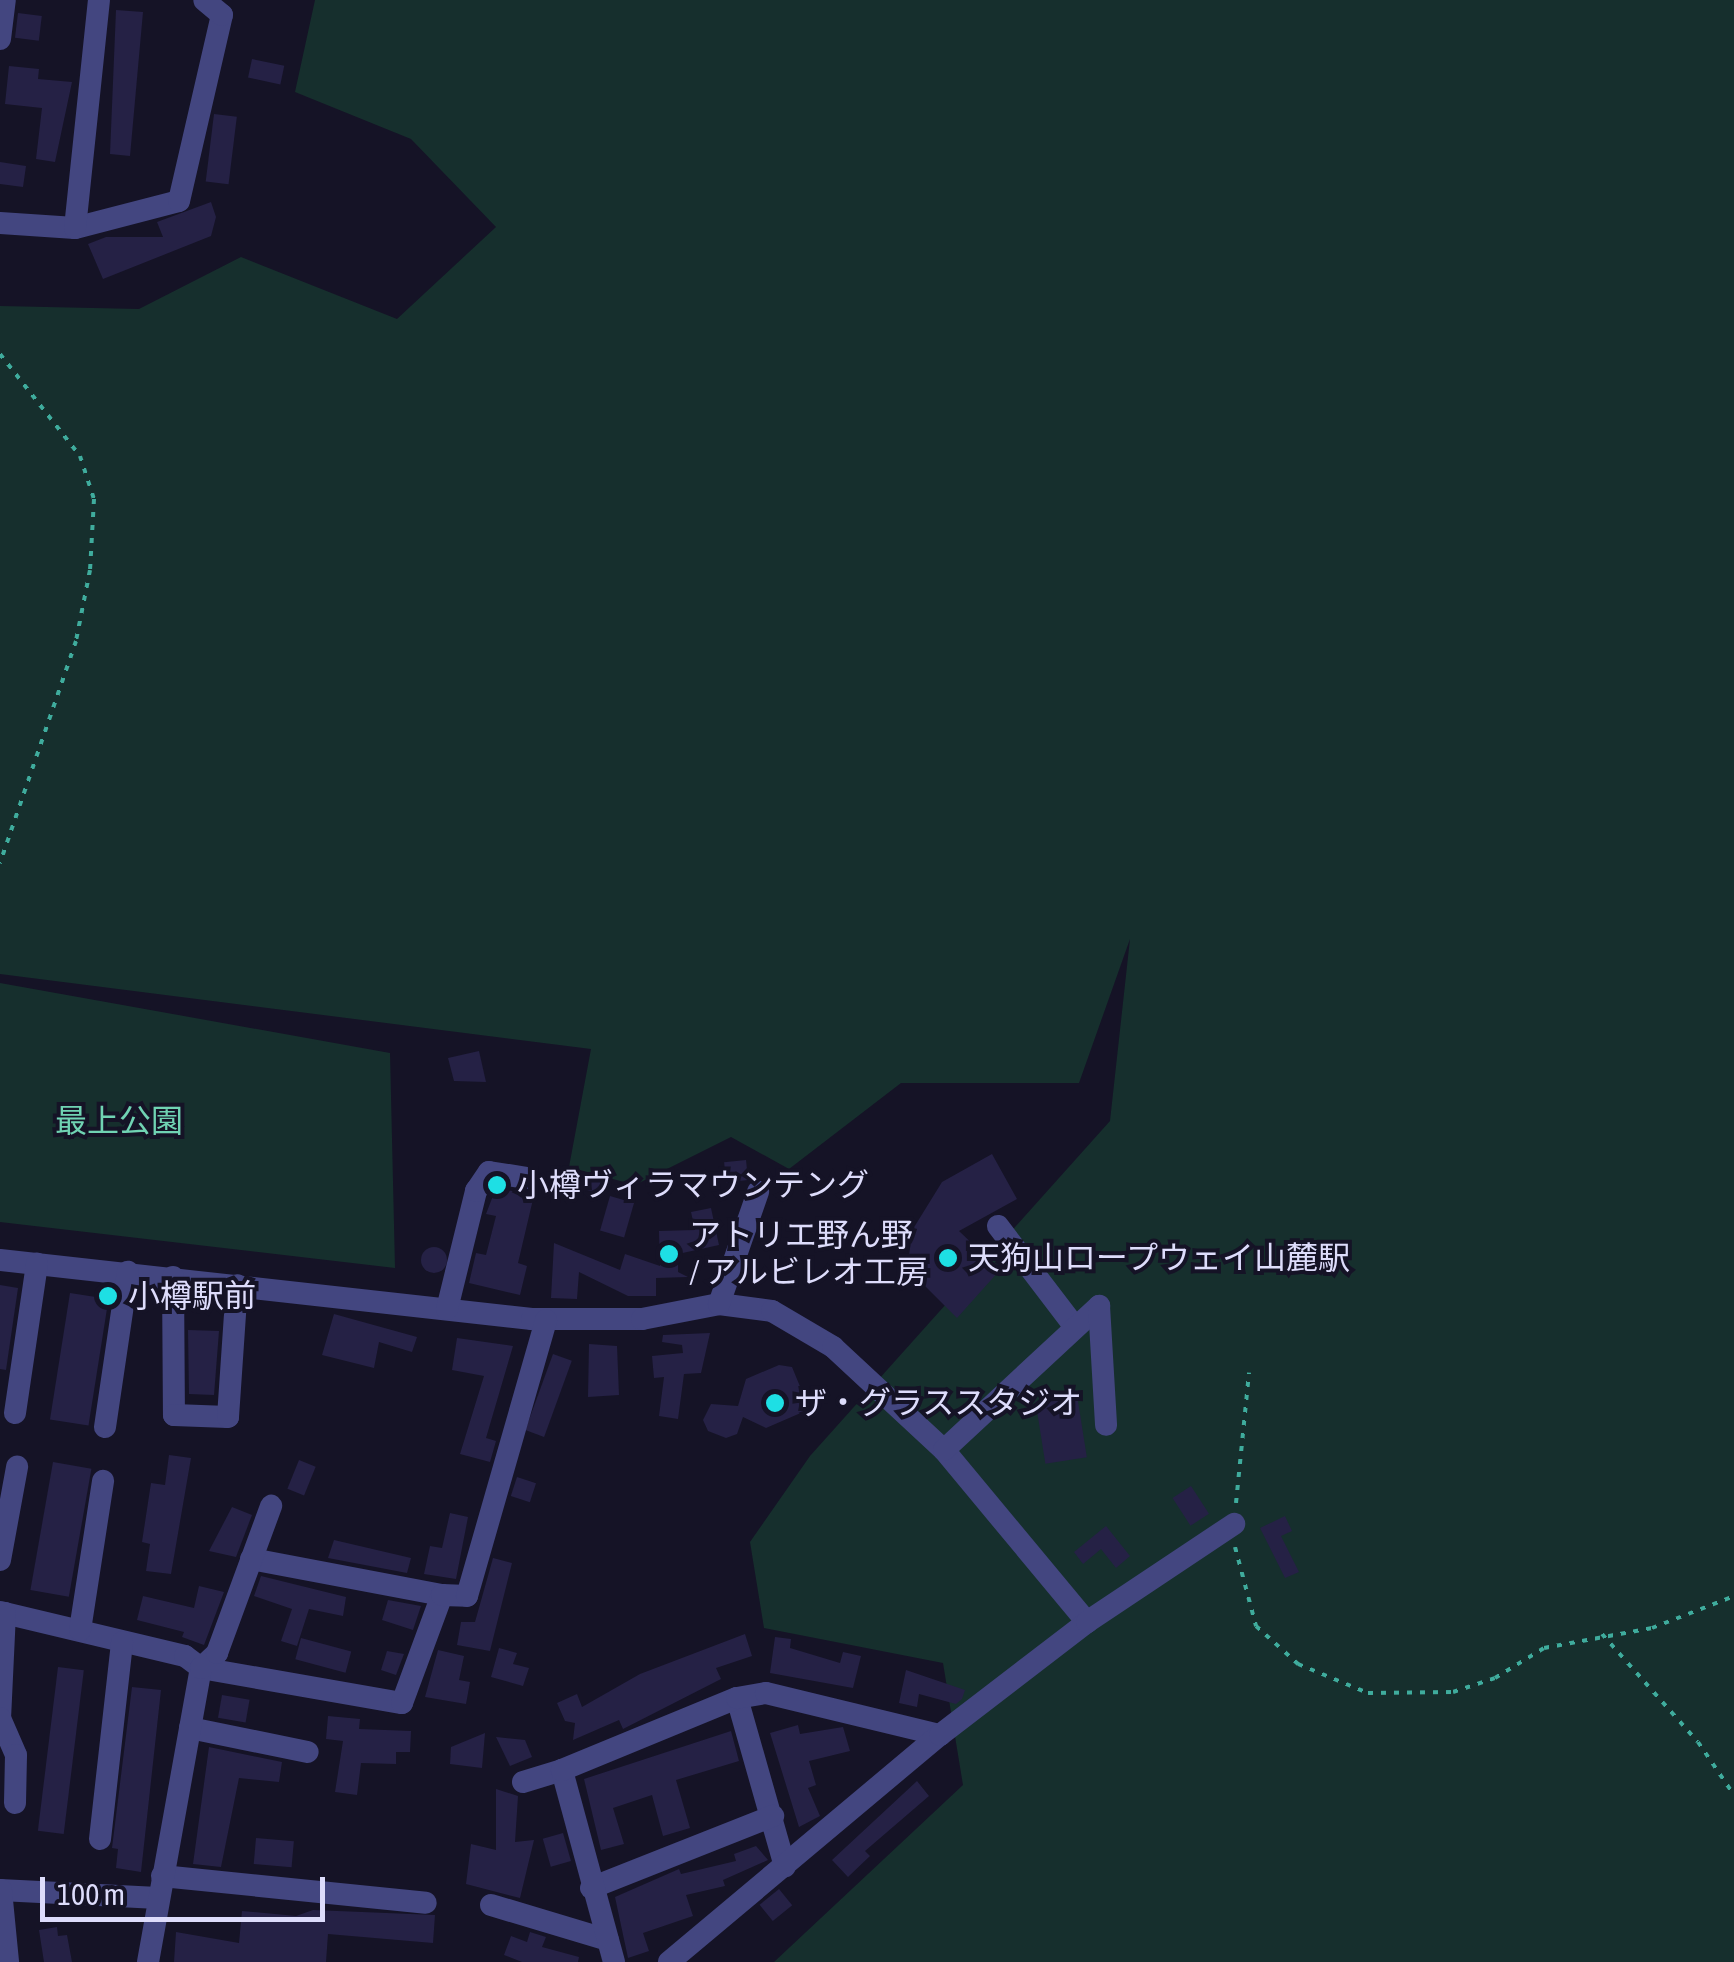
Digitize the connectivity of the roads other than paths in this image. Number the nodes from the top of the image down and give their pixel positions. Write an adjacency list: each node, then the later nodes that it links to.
1 (5, 0): 4 (street)
2 (99, 0): 6 (street)
3 (204, 0): 6 (street)
4 (0, 39)
5 (0, 223): 6 (street)
6 (75, 228)
7 (528, 1178): 16 (street)
8 (758, 1192): 15 (street)
9 (998, 1226): 18 (street)
10 (0, 1260): 11 (street)
11 (38, 1264): 12 (street); 19 (street)
12 (128, 1272): 13 (street); 21 (street)
13 (173, 1277): 14 (street); 14 (street)
14 (237, 1285): 16 (street)
15 (719, 1304): 17 (street); 22 (street)
16 (447, 1309): 17 (street)
17 (546, 1320): 29 (street)
18 (1075, 1327): 20 (street); 22 (street)
19 (15, 1413)
20 (1106, 1425)
21 (106, 1427)
22 (944, 1450): 31 (street)
23 (17, 1466): 28 (street)
24 (103, 1481): 32 (street)
25 (271, 1506): 27 (street)
26 (1234, 1524): 31 (street)
27 (251, 1559): 29 (street); 34 (street)
28 (0, 1560)
29 (442, 1595): 34 (street)
30 (3, 1612): 32 (street); 41 (street)
31 (1087, 1622): 37 (street)
32 (80, 1630): 33 (street)
33 (122, 1642): 34 (street); 43 (street)
34 (201, 1668): 36 (street)
35 (737, 1698): 37 (street); 39 (street); 42 (street)
36 (190, 1728): 38 (street); 45 (street)
37 (940, 1735): 44 (street)
38 (308, 1752)
39 (562, 1770): 40 (street); 46 (street)
40 (522, 1782)
41 (15, 1803)
42 (773, 1816): 44 (street); 46 (street)
43 (100, 1839)
44 (784, 1866): 53 (street)
45 (160, 1887): 47 (street); 48 (street); 52 (street)
46 (590, 1888): 50 (street)
47 (0, 1890): 51 (street)
48 (426, 1903)
49 (491, 1905): 50 (street)
50 (611, 1951)
51 (8, 1962)
52 (148, 1962)
53 (669, 1962)

